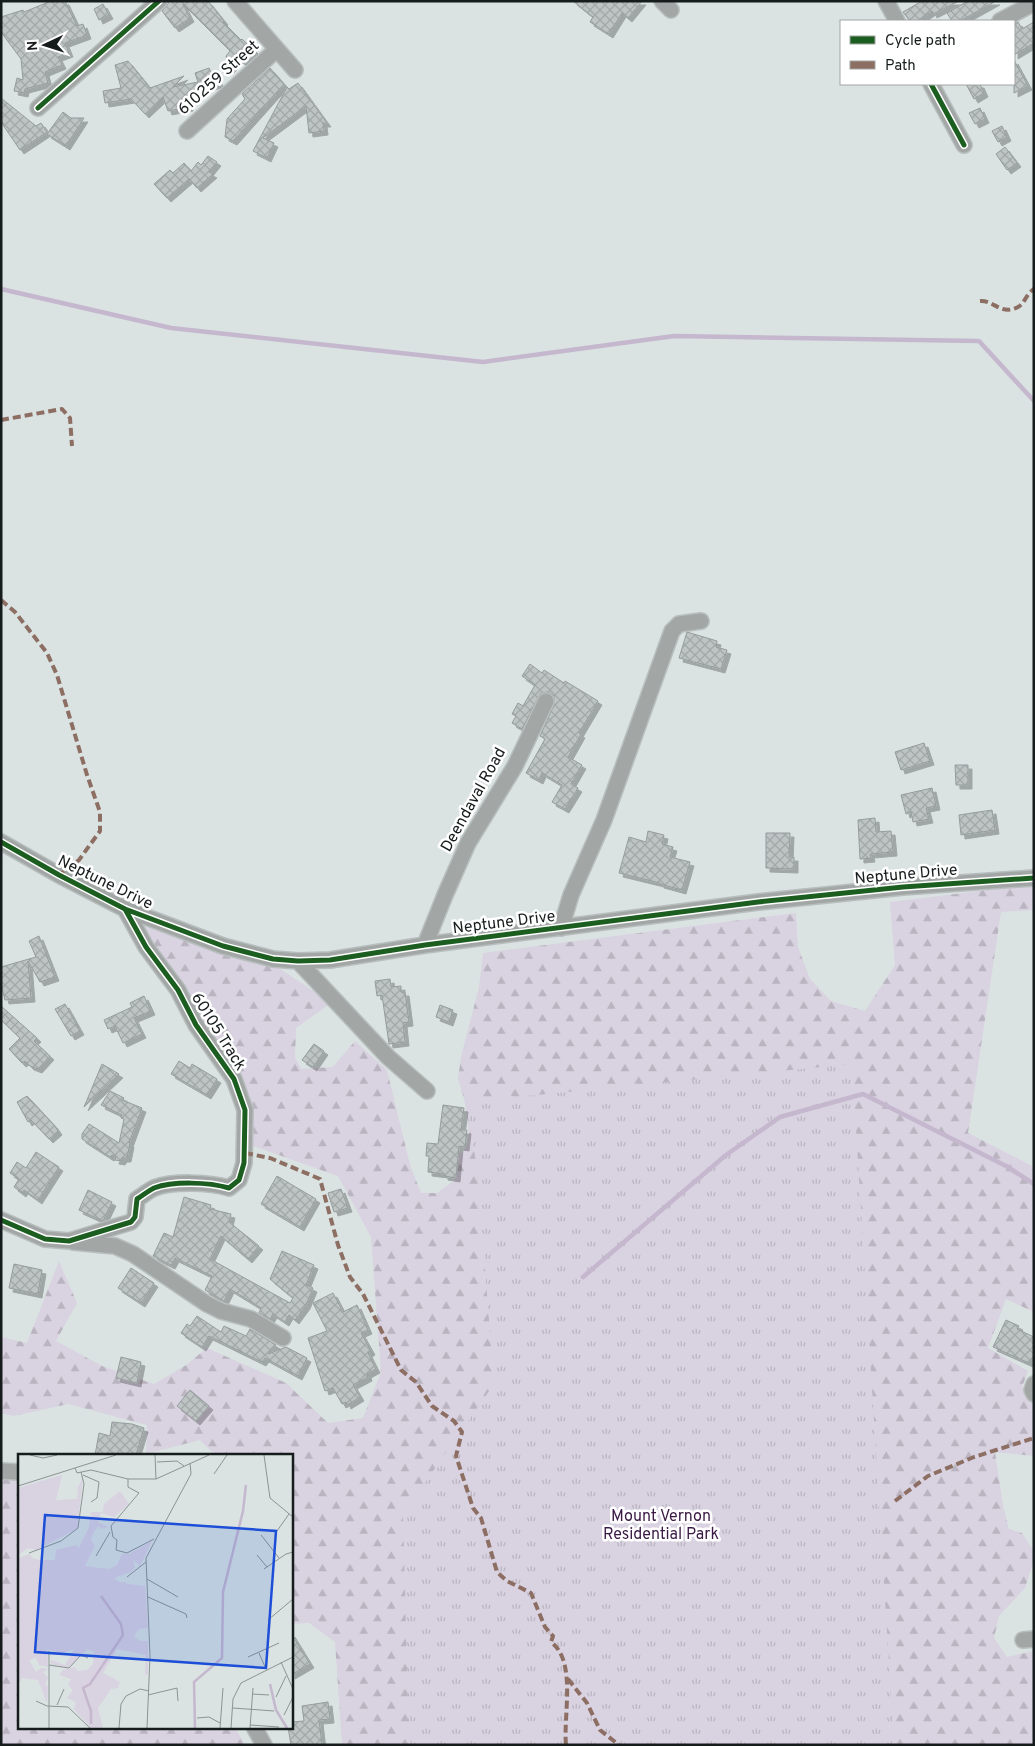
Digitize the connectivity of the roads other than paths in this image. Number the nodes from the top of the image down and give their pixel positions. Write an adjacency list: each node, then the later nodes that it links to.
1 (160, 1): 10 (street)
2 (235, 1): 7 (street)
3 (886, 1): 5 (street)
4 (1034, 3): 6 (street)
5 (896, 20)
6 (1002, 20)
7 (276, 50): 8 (street); 11 (street, 610259 Street)
8 (295, 70)
9 (932, 85): 12 (street)
10 (38, 108)
11 (187, 131)
12 (964, 145)
13 (701, 621): 18 (street)
14 (546, 701): 19 (street, Deendaval Road)
15 (1, 842): 17 (street, Neptune Drive)
16 (1034, 878): 18 (street, Neptune Drive)
17 (125, 910): 20 (street, Neptune Drive); 23 (street, 60105 Track)
18 (561, 928): 19 (street, Neptune Drive)
19 (425, 945): 20 (street, Neptune Drive)
20 (298, 961): 21 (street)
21 (427, 1091)
22 (1, 1220): 23 (street, 60105 Track)
23 (69, 1241): 24 (street)
24 (283, 1338)
25 (1034, 1384): 26 (street)
26 (1034, 1394)
27 (1, 1471): 28 (street)
28 (18, 1472)
29 (255, 1728): 30 (street)
30 (264, 1745)

